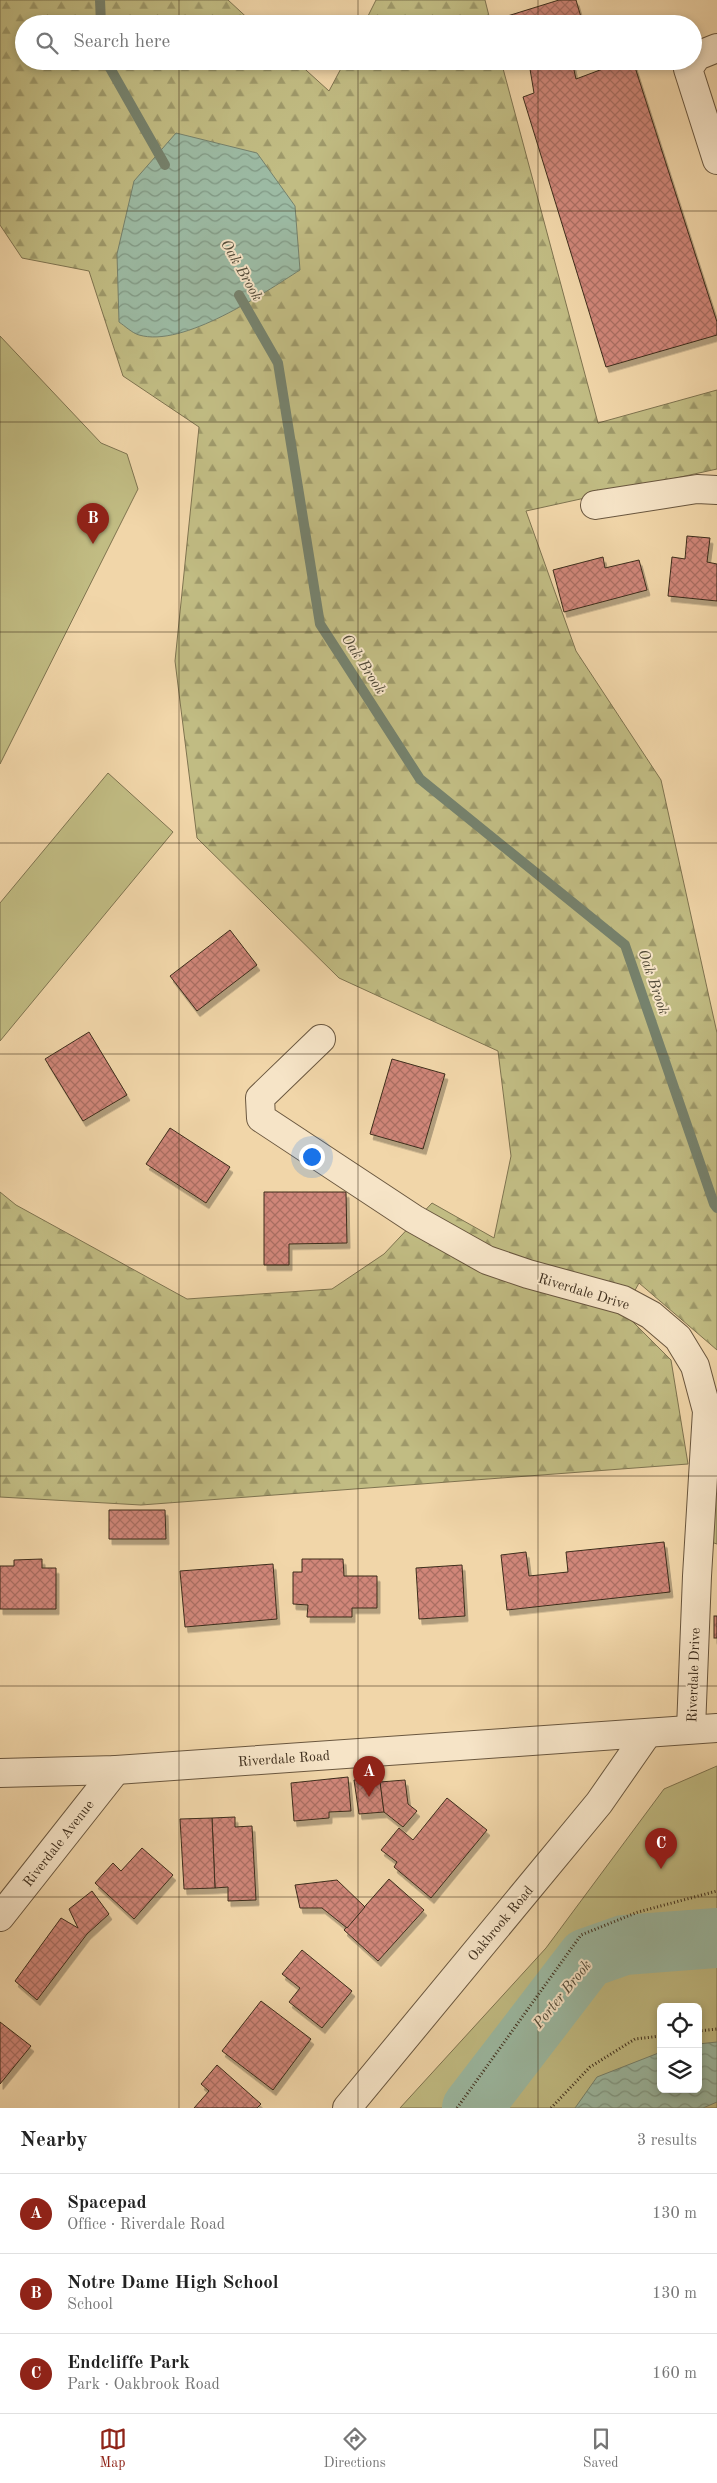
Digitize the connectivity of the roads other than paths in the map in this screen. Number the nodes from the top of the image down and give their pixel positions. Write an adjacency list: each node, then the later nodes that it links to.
1 (717, 48): 2 (street)
2 (702, 54)
3 (688, 70): 4 (street)
4 (717, 160)
5 (717, 490): 6 (street)
6 (595, 505)
7 (321, 1039): 8 (street, Riverdale Drive)
8 (704, 1729): 9 (street, Riverdale Road)
9 (647, 1734): 10 (street, Riverdale Road); 13 (street, Oakbrook Road)
10 (116, 1770): 11 (street, Riverdale Road); 12 (street, Riverdale Avenue)
11 (0, 1773)
12 (0, 1916)
13 (347, 2108)

